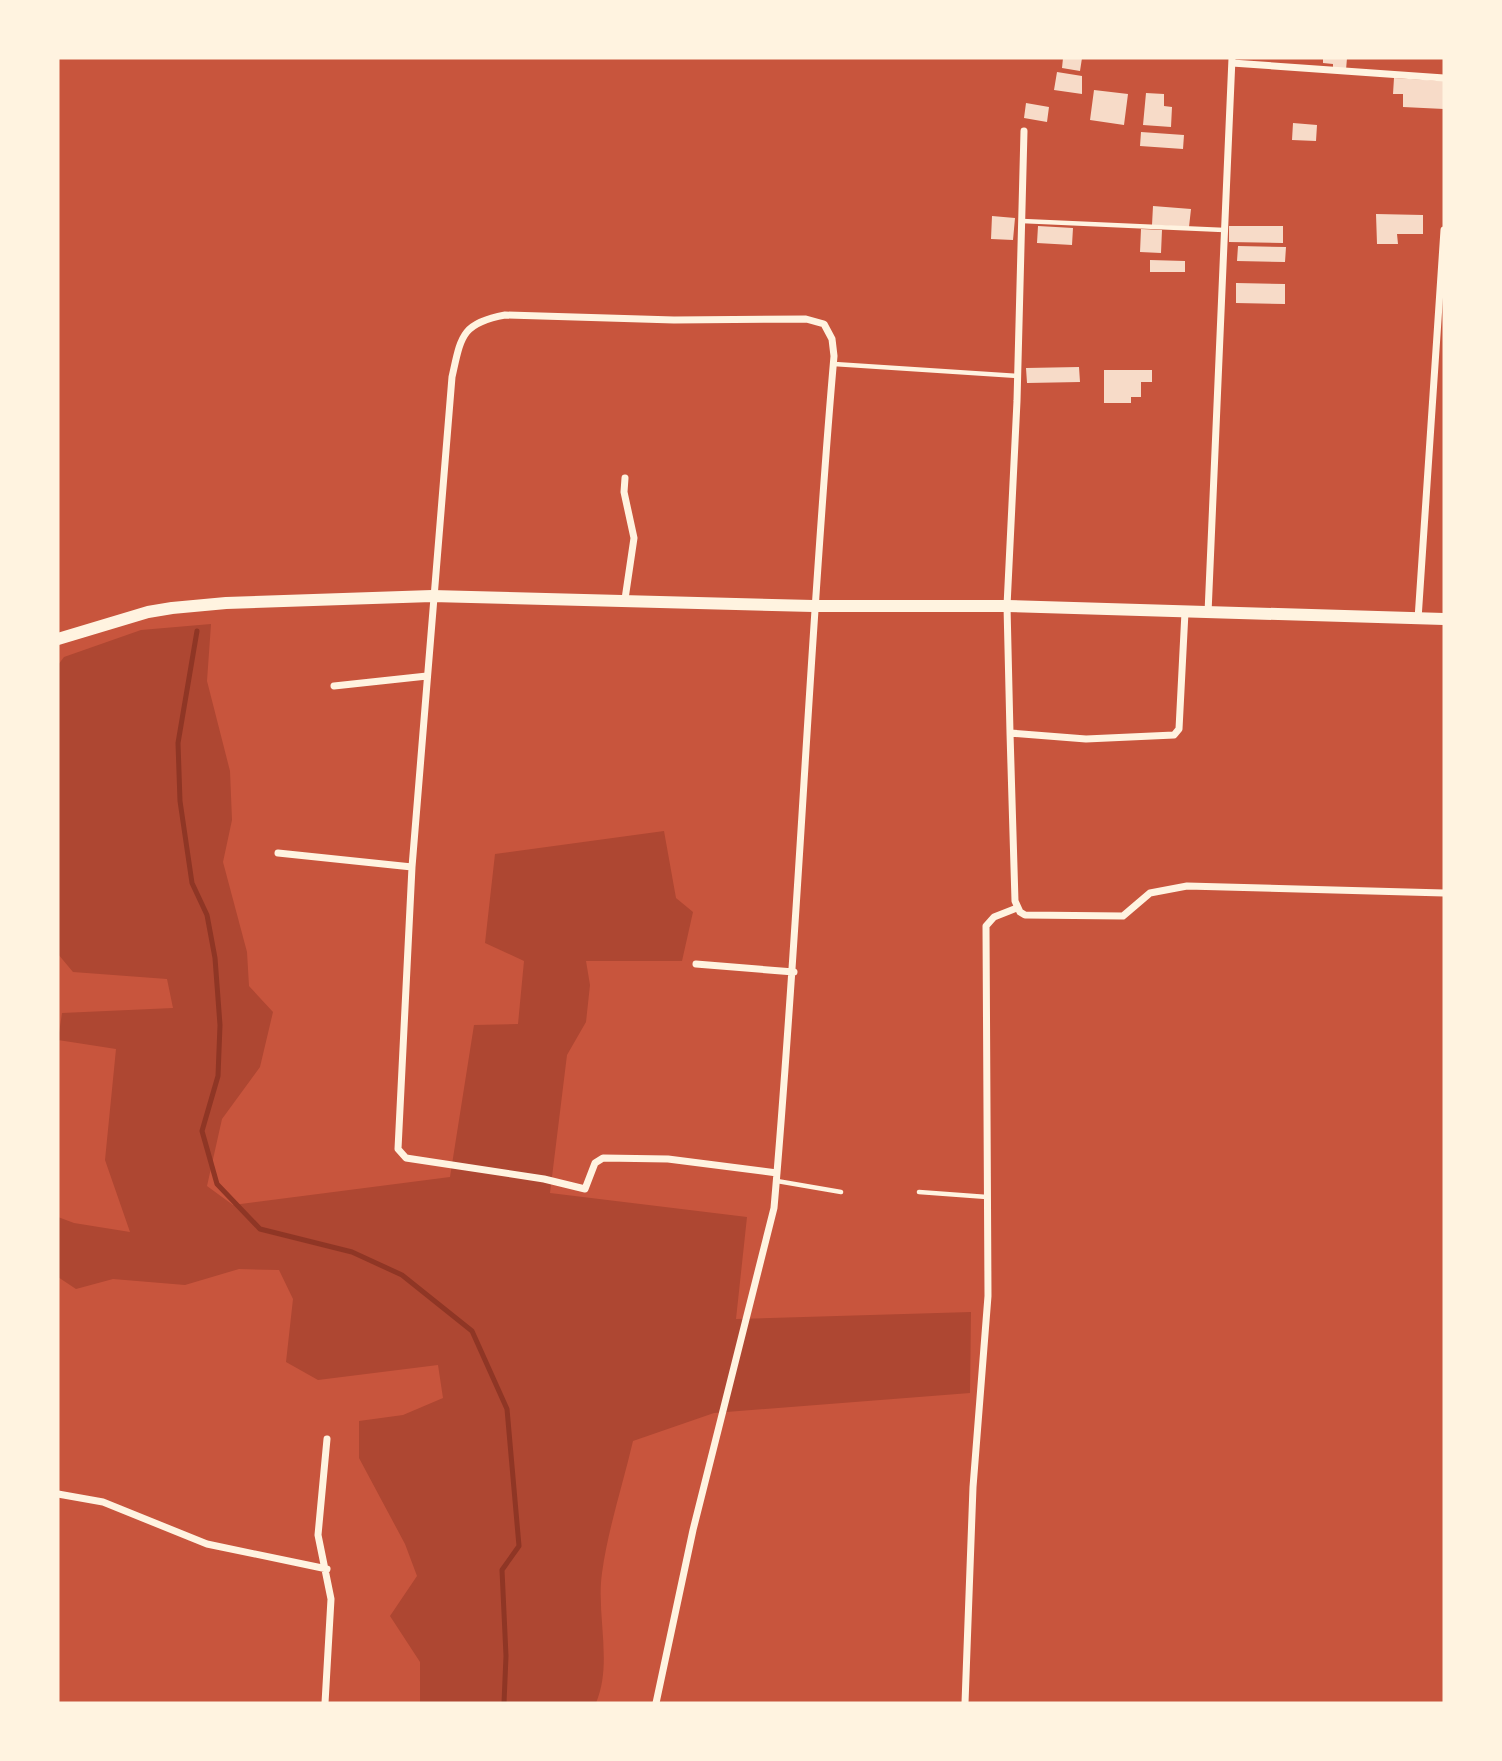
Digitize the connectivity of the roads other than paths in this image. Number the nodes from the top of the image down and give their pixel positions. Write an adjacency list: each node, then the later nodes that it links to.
1 (1232, 61): 2 (street); 5 (street)
2 (1444, 78)
3 (1024, 131): 4 (street)
4 (1022, 221): 5 (lane); 8 (street)
5 (1224, 230): 15 (street)
6 (1444, 230): 16 (street)
7 (834, 364): 8 (lane); 10 (street); 12 (street)
8 (1018, 376): 13 (street)
9 (625, 478): 11 (street)
10 (432, 596): 11 (main road); 18 (main road); 19 (street)
11 (625, 599): 12 (main road)
12 (814, 606): 13 (main road); 27 (street)
13 (1007, 606): 14 (main road); 21 (street)
14 (1185, 612): 15 (main road); 21 (street)
15 (1208, 613): 16 (main road)
16 (1418, 619): 17 (main road)
17 (1444, 619)
18 (58, 639)
19 (427, 676): 20 (street); 23 (street)
20 (334, 686)
21 (1010, 733): 25 (street)
22 (278, 853): 23 (street)
23 (412, 867): 28 (street)
24 (1444, 892): 25 (street)
25 (1017, 908): 31 (street)
26 (696, 964): 27 (street)
27 (794, 972): 28 (street)
28 (776, 1177): 29 (lane); 36 (street)
29 (841, 1192)
30 (919, 1192): 31 (lane)
31 (987, 1197): 37 (street)
32 (327, 1439): 34 (street)
33 (58, 1494): 34 (street)
34 (327, 1569): 35 (street)
35 (325, 1703)
36 (656, 1703)
37 (965, 1703)

